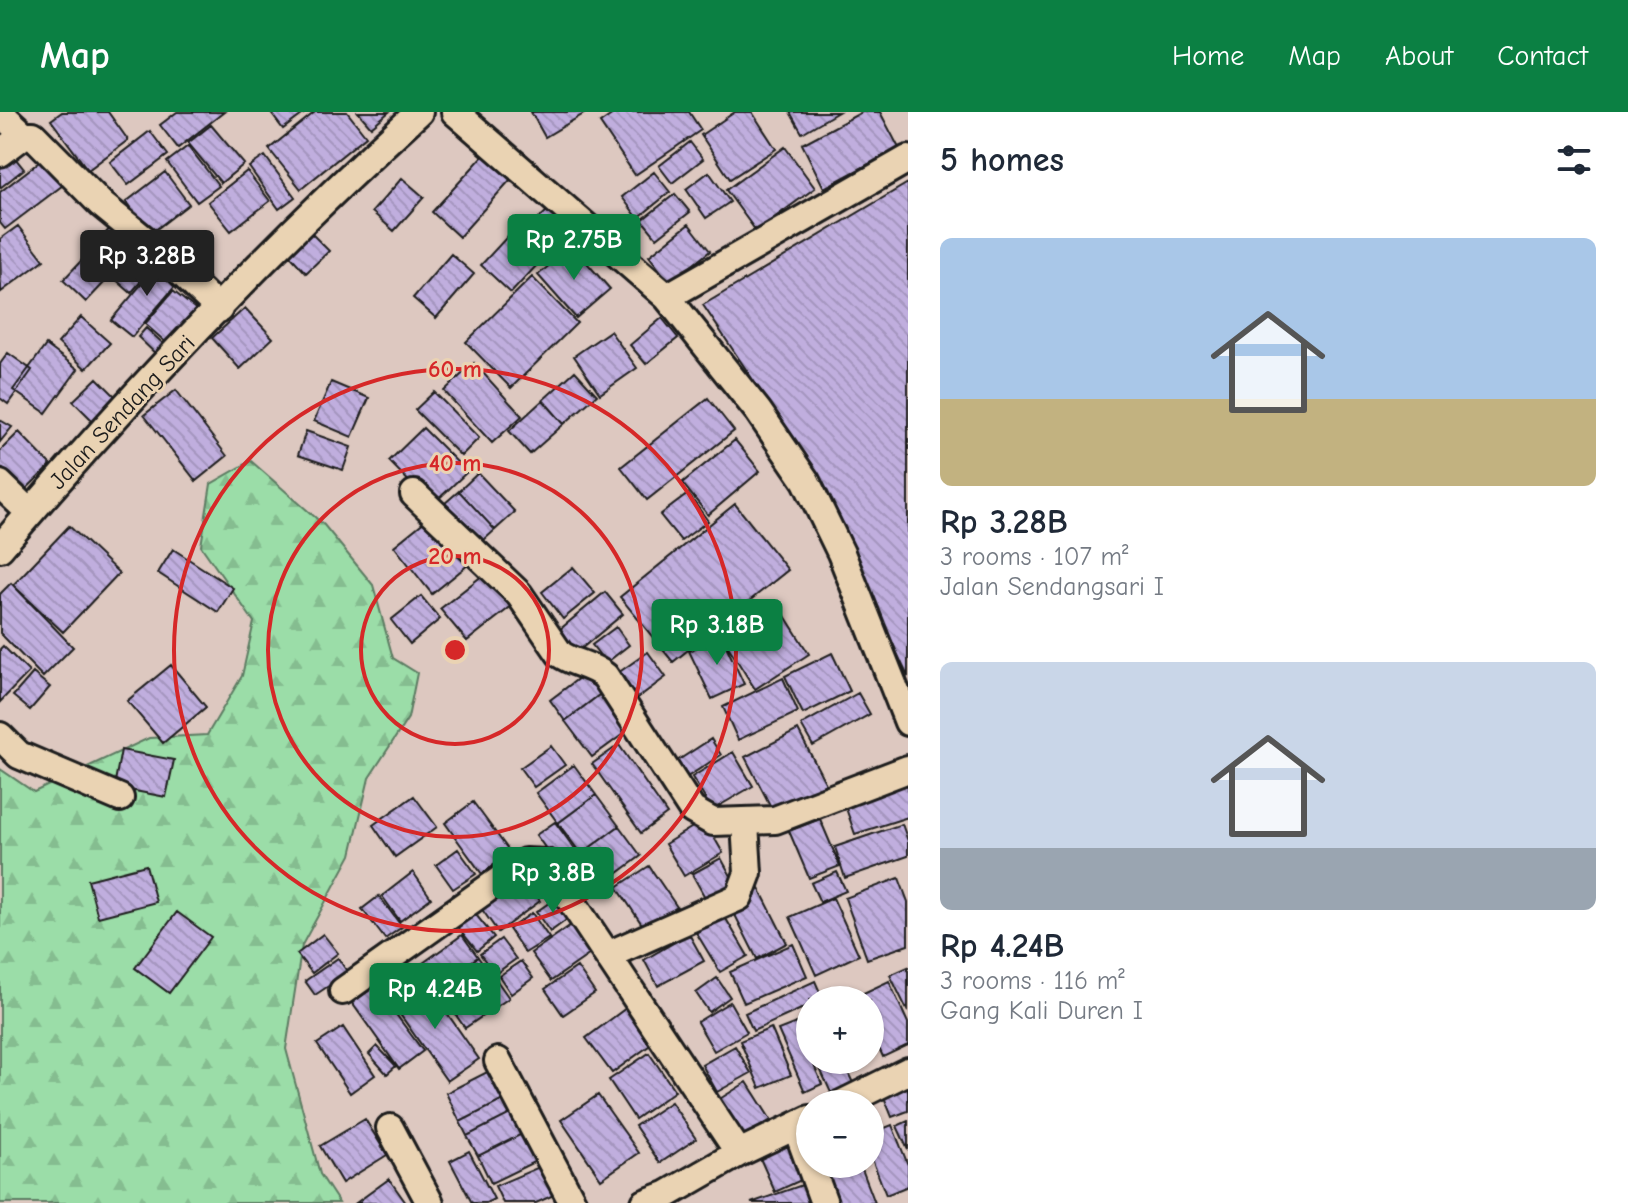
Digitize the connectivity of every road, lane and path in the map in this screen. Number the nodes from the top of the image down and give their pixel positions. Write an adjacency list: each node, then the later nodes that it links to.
1 (419, 112): 8 (street, Jalan Sendang Sari)
2 (455, 112): 7 (street)
3 (0, 113): 4 (street)
4 (24, 135): 5 (street); 8 (street)
5 (0, 153)
6 (908, 159): 7 (street)
7 (667, 297): 13 (street)
8 (219, 309): 11 (street, Jalan Sendang Sari)
9 (0, 484): 11 (street)
10 (414, 494): 17 (street)
11 (30, 513): 12 (street, Jalan Sendang Sari)
12 (0, 548)
13 (908, 722)
14 (0, 736): 16 (street)
15 (908, 769): 17 (street)
16 (120, 798)
17 (745, 823): 18 (street)
18 (608, 955): 19 (street); 25 (street)
19 (343, 991)
20 (498, 1061): 28 (street)
21 (908, 1071): 22 (street)
22 (869, 1090)
23 (796, 1126): 25 (street)
24 (390, 1128): 27 (street)
25 (739, 1153): 29 (street)
26 (817, 1178): 30 (street)
27 (430, 1203)
28 (573, 1203)
29 (645, 1203)
30 (824, 1203)

